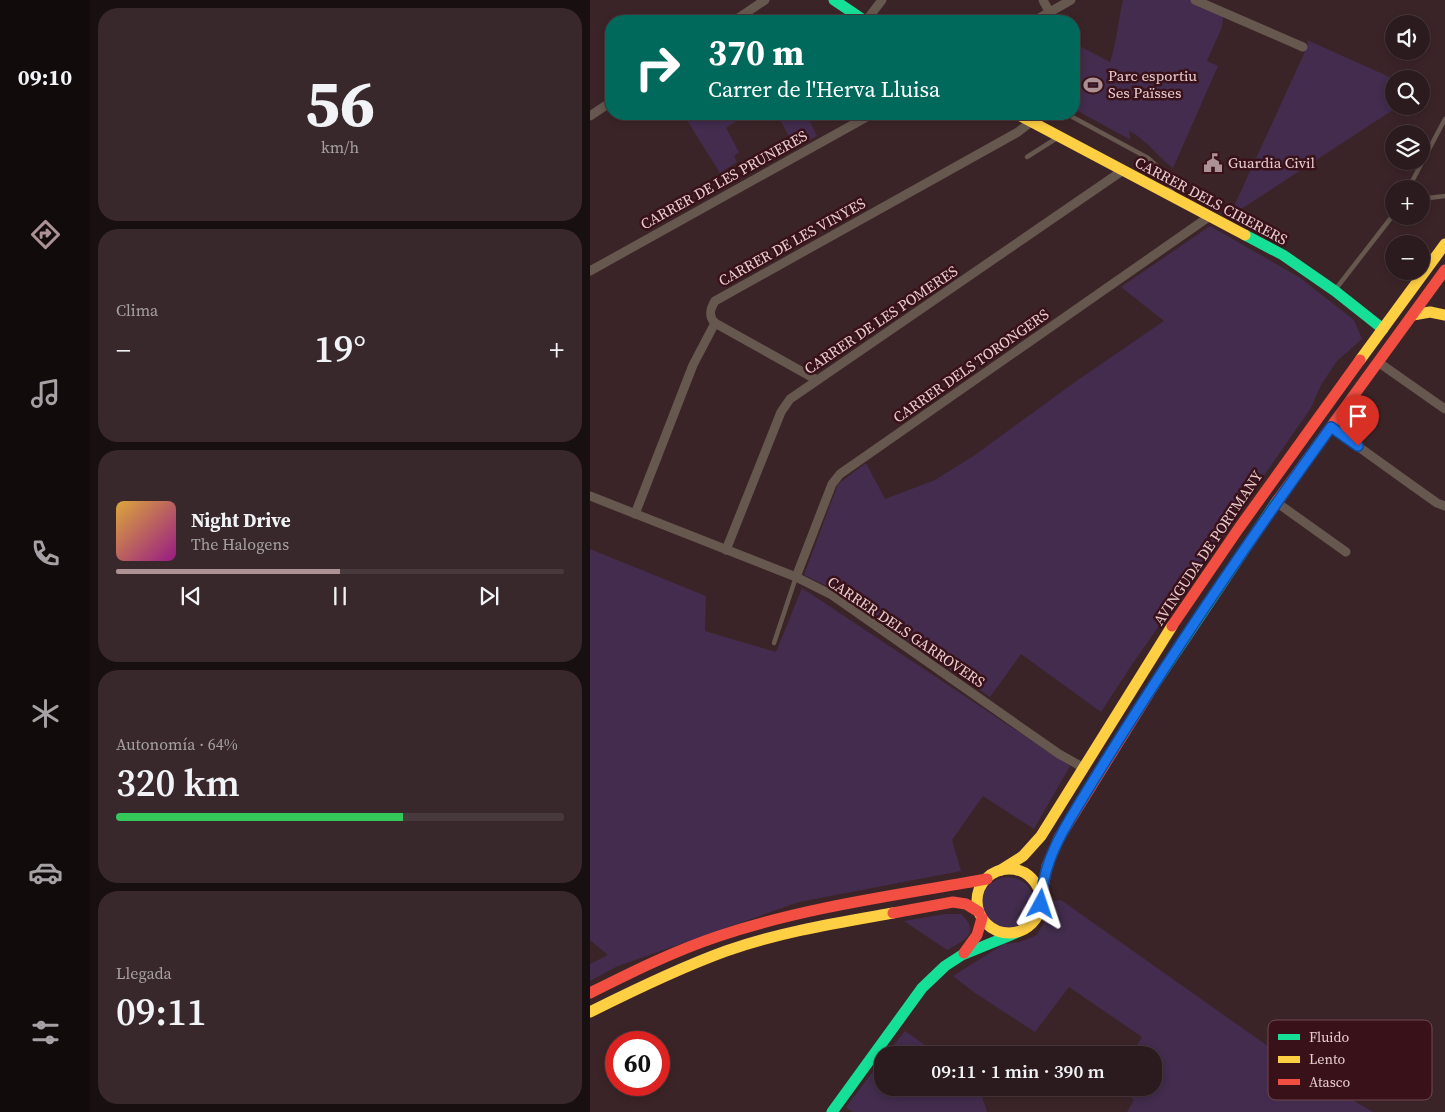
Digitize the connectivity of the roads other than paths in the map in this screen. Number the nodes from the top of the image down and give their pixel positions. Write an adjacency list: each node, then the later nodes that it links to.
1 (765, 0): 8 (street)
2 (834, 0): 9 (main road)
3 (882, 0): 10 (street)
4 (1043, 0): 7 (street)
5 (1071, 0): 7 (street)
6 (1195, 0): 12 (street)
7 (1050, 12): 11 (street)
8 (743, 15)
9 (857, 15)
10 (871, 15)
11 (1045, 15)
12 (1304, 47)
13 (605, 106): 14 (street)
14 (590, 116)
15 (1445, 119): 23 (lane)
16 (861, 120): 31 (street, CARRER DE LES PRUNERES)
17 (1028, 120): 19 (main road, CARRER DELS CIRERERS)
18 (1078, 120): 25 (lane)
19 (1031, 122): 20 (main road, CARRER DELS CIRERERS); 35 (street, CARRER DE LES VINYES)
20 (1059, 137): 21 (lane); 22 (main road, CARRER DELS CIRERERS)
21 (1027, 157)
22 (1122, 171): 25 (main road, CARRER DELS CIRERERS); 38 (street, CARRER DE LES POMERES)
23 (1413, 180)
24 (1445, 196): 26 (lane)
25 (1176, 198): 27 (main road, CARRER DELS CIRERERS)
26 (1430, 198)
27 (1210, 216): 32 (main road, CARRER DELS CIRERERS); 47 (street, CARRER DELS TORONGERS)
28 (1386, 225): 32 (lane)
29 (1445, 244): 36 (main road, AVINGUDA DE PORTMANY)
30 (1445, 270): 33 (main road, AVINGUDA DE PORTMANY)
31 (590, 271)
32 (1335, 291): 36 (main road, CARRER DELS CIRERERS)
33 (1413, 315): 34 (main road); 37 (main road, AVINGUDA DE PORTMANY)
34 (1445, 315)
35 (715, 323): 38 (street); 44 (street, CARRER DE LES VINYES)
36 (1383, 329): 49 (main road, AVINGUDA DE PORTMANY)
37 (1378, 362): 39 (street); 40 (main road, AVINGUDA DE PORTMANY)
38 (817, 380): 45 (street, CARRER DE LES POMERES)
39 (1445, 409)
40 (1331, 427): 42 (main road, AVINGUDA DE PORTMANY); 43 (street)
41 (590, 496): 44 (street, CARRER DELS GARROVERS)
42 (1276, 502): 46 (street); 52 (main road, AVINGUDA DE PORTMANY)
43 (1445, 506)
44 (635, 514): 45 (street, CARRER DELS GARROVERS)
45 (726, 550): 47 (street, CARRER DELS GARROVERS)
46 (1346, 552)
47 (796, 577): 48 (lane); 49 (street, CARRER DELS GARROVERS)
48 (774, 643)
49 (1084, 768): 50 (main road, AVINGUDA DE PORTMANY)
50 (1002, 870): 51 (main road); 52 (main road)
51 (987, 879): 53 (main road); 56 (main road)
52 (1041, 899): 54 (main road)
53 (980, 915): 54 (main road); 55 (main road); 57 (main road)
54 (1018, 932): 55 (main road)
55 (962, 955): 58 (main road)
56 (590, 993)
57 (590, 1012)
58 (832, 1112)

